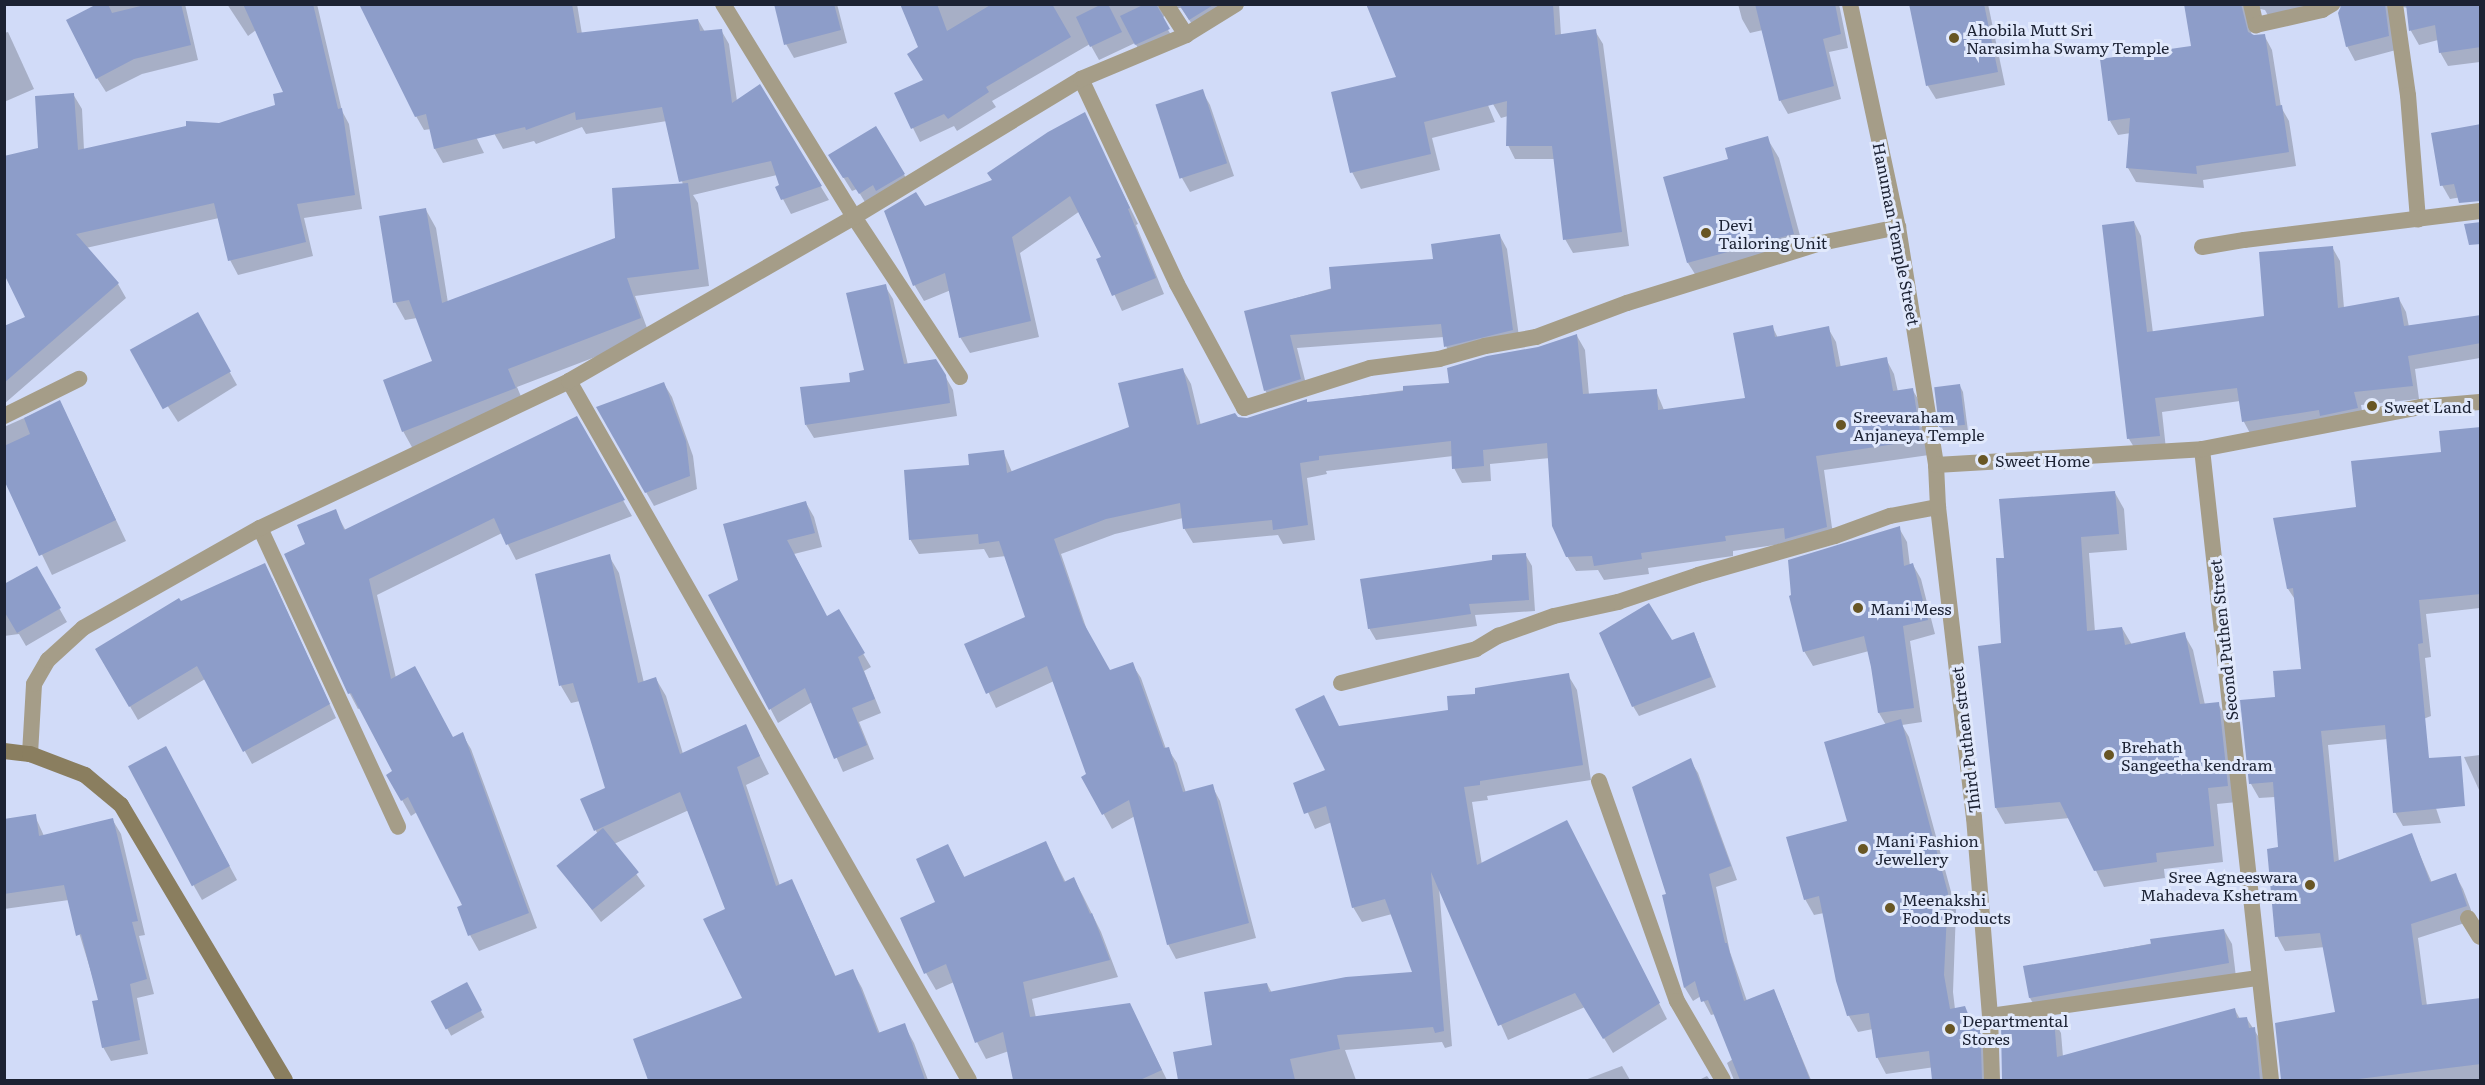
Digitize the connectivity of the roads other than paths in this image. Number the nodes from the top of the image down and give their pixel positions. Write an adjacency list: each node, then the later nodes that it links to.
1 (723, 4): 11 (street)
2 (1166, 4): 8 (street)
3 (1236, 4): 8 (street)
4 (1850, 4): 13 (street, Hanuman Temple Street)
5 (2250, 4): 6 (street)
6 (2332, 4)
7 (2395, 4): 12 (street)
8 (1186, 35): 9 (street)
9 (1082, 80): 11 (street); 13 (street)
10 (2481, 211): 12 (street)
11 (854, 217): 15 (street); 17 (street)
12 (2418, 220): 14 (street)
13 (1898, 227): 21 (street, Hanuman Temple Street)
14 (2202, 247)
15 (960, 377)
16 (79, 379): 19 (street)
17 (569, 381): 23 (street); 34 (street)
18 (2481, 402): 20 (street)
19 (4, 417)
20 (2202, 449): 21 (street); 31 (street); 37 (street, Second Puthen Street)
21 (1936, 465): 22 (street, Hanuman Temple Street)
22 (1938, 507): 24 (street); 32 (street, Third Puthen street)
23 (260, 528): 26 (street); 28 (street)
24 (1341, 683)
25 (4, 751): 26 (main road)
26 (30, 754): 33 (main road)
27 (1599, 781): 35 (street)
28 (398, 827)
29 (2468, 918): 30 (street)
30 (2481, 937)
31 (2258, 978): 32 (street); 37 (street)
32 (1990, 1016): 36 (street, Third Puthen street)
33 (285, 1080)
34 (969, 1080)
35 (1723, 1080)
36 (1992, 1080)
37 (2271, 1080)

